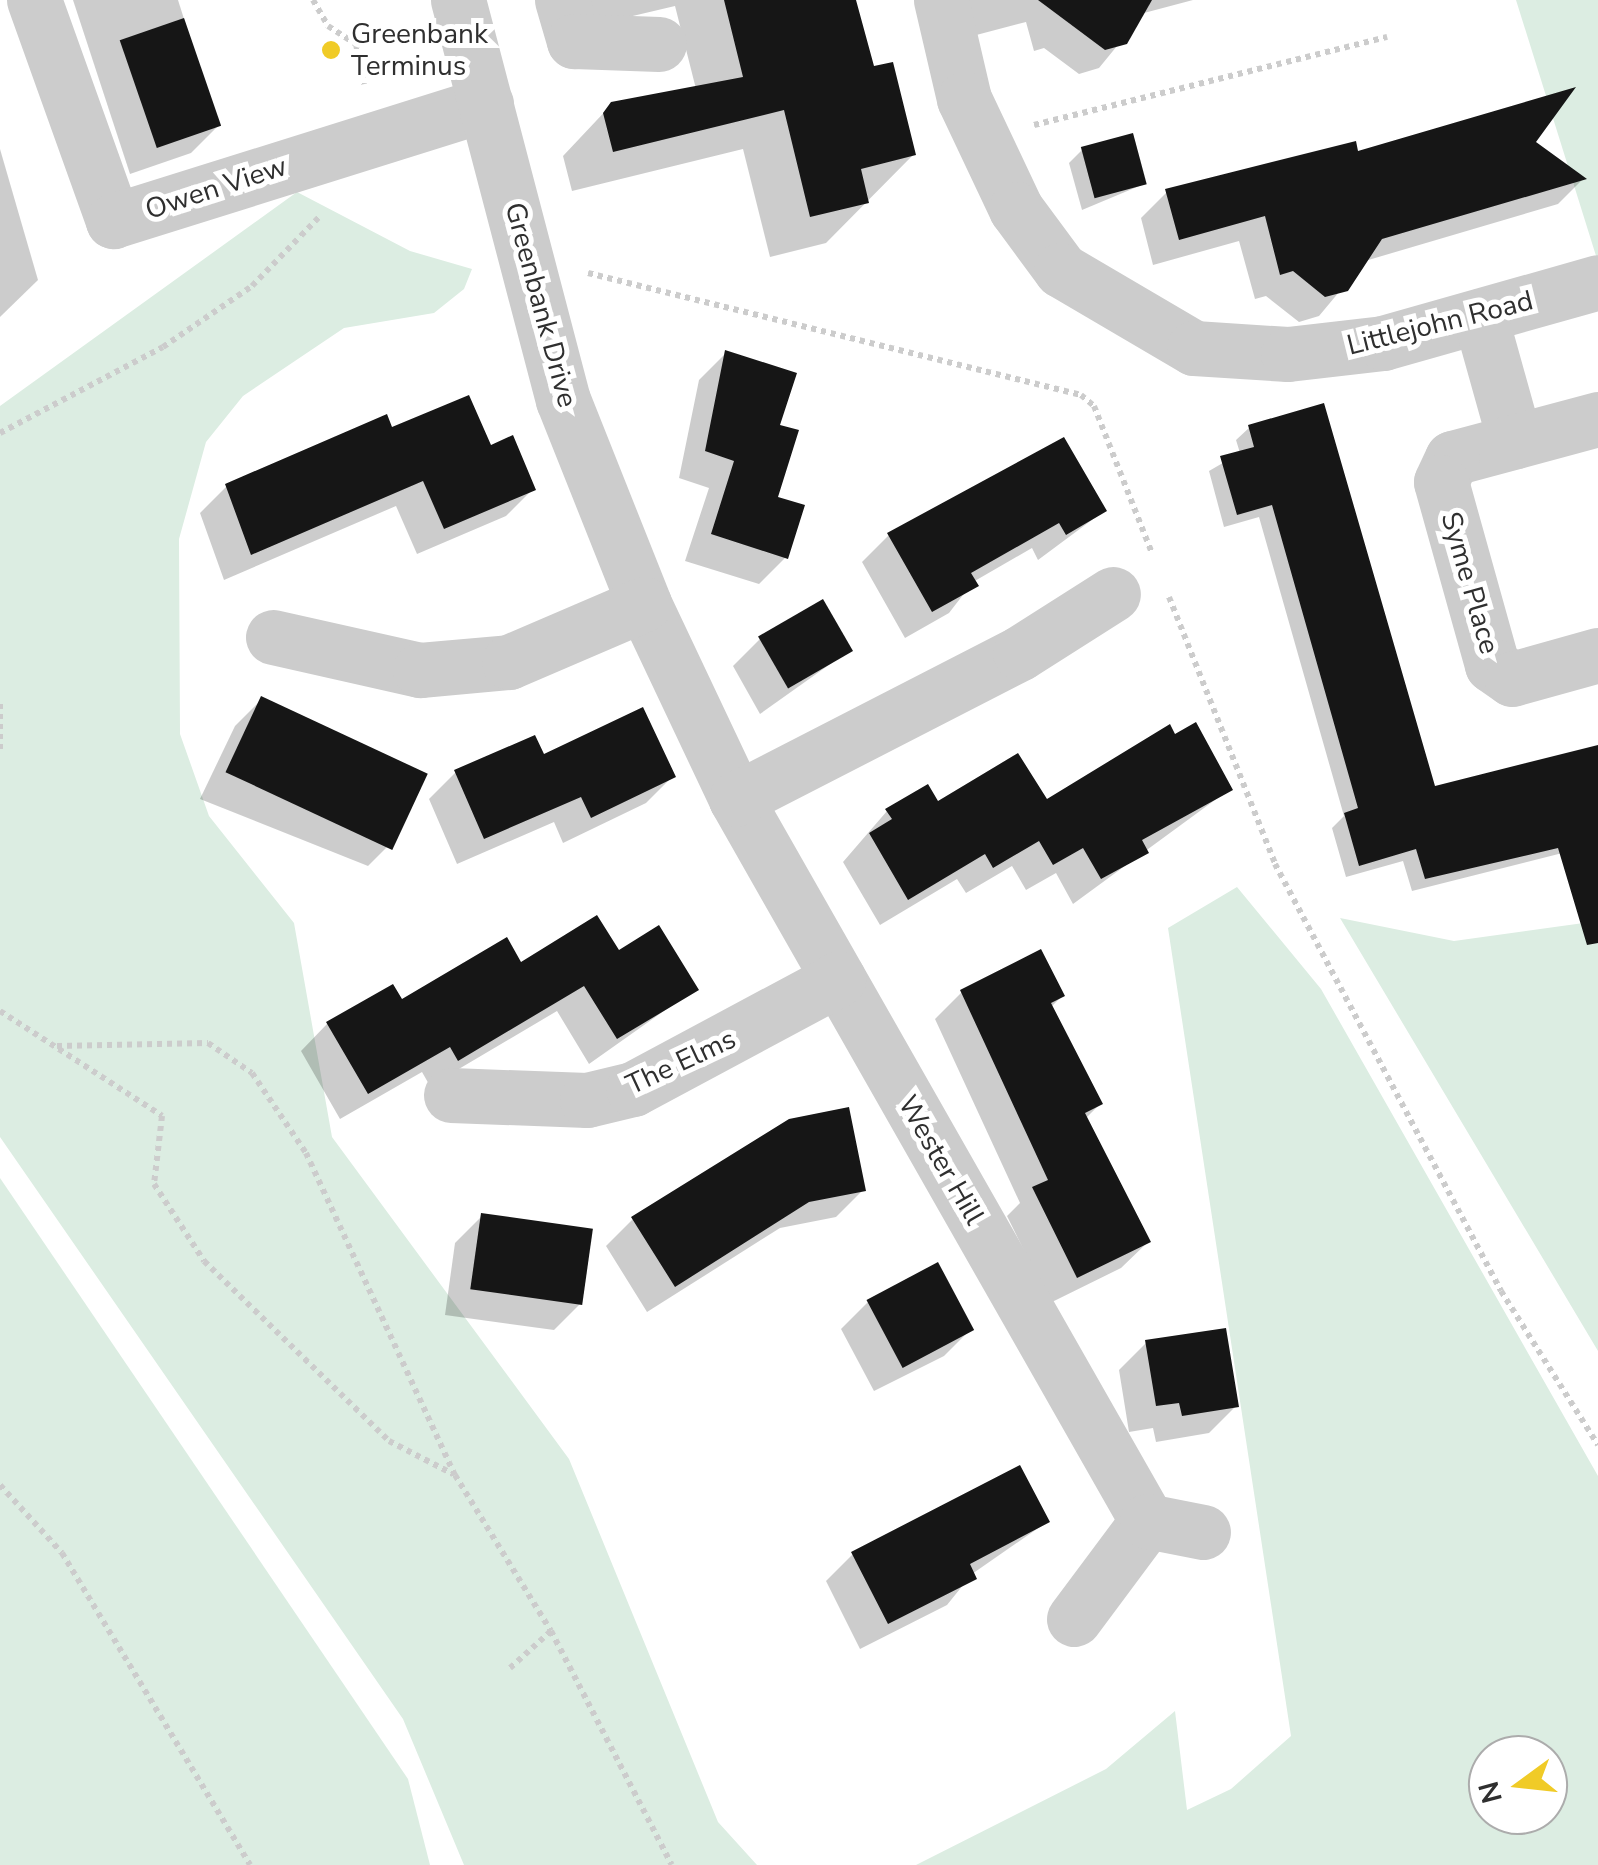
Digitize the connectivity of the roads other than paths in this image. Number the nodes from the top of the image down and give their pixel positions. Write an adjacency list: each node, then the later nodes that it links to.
1 (34, 0): 6 (street, Owen View)
2 (458, 0): 6 (street, Greenbank Drive)
3 (562, 0): 5 (street)
4 (941, 0): 8 (street, Littlejohn Road)
5 (659, 44)
6 (486, 104): 12 (street, Greenbank Drive)
7 (1598, 282): 8 (street, Littlejohn Road)
8 (1480, 316): 10 (street)
9 (1598, 418): 10 (street, Syme Place)
10 (1515, 441): 14 (street, Syme Place)
11 (1136, 583): 15 (street)
12 (644, 604): 13 (street); 15 (street, Wester Hill)
13 (273, 637)
14 (1598, 656)
15 (736, 799): 16 (street, Wester Hill)
16 (838, 979): 17 (street, The Elms); 18 (street, Wester Hill)
17 (451, 1095)
18 (1147, 1521): 19 (street); 20 (street)
19 (1204, 1532)
20 (1074, 1620)

